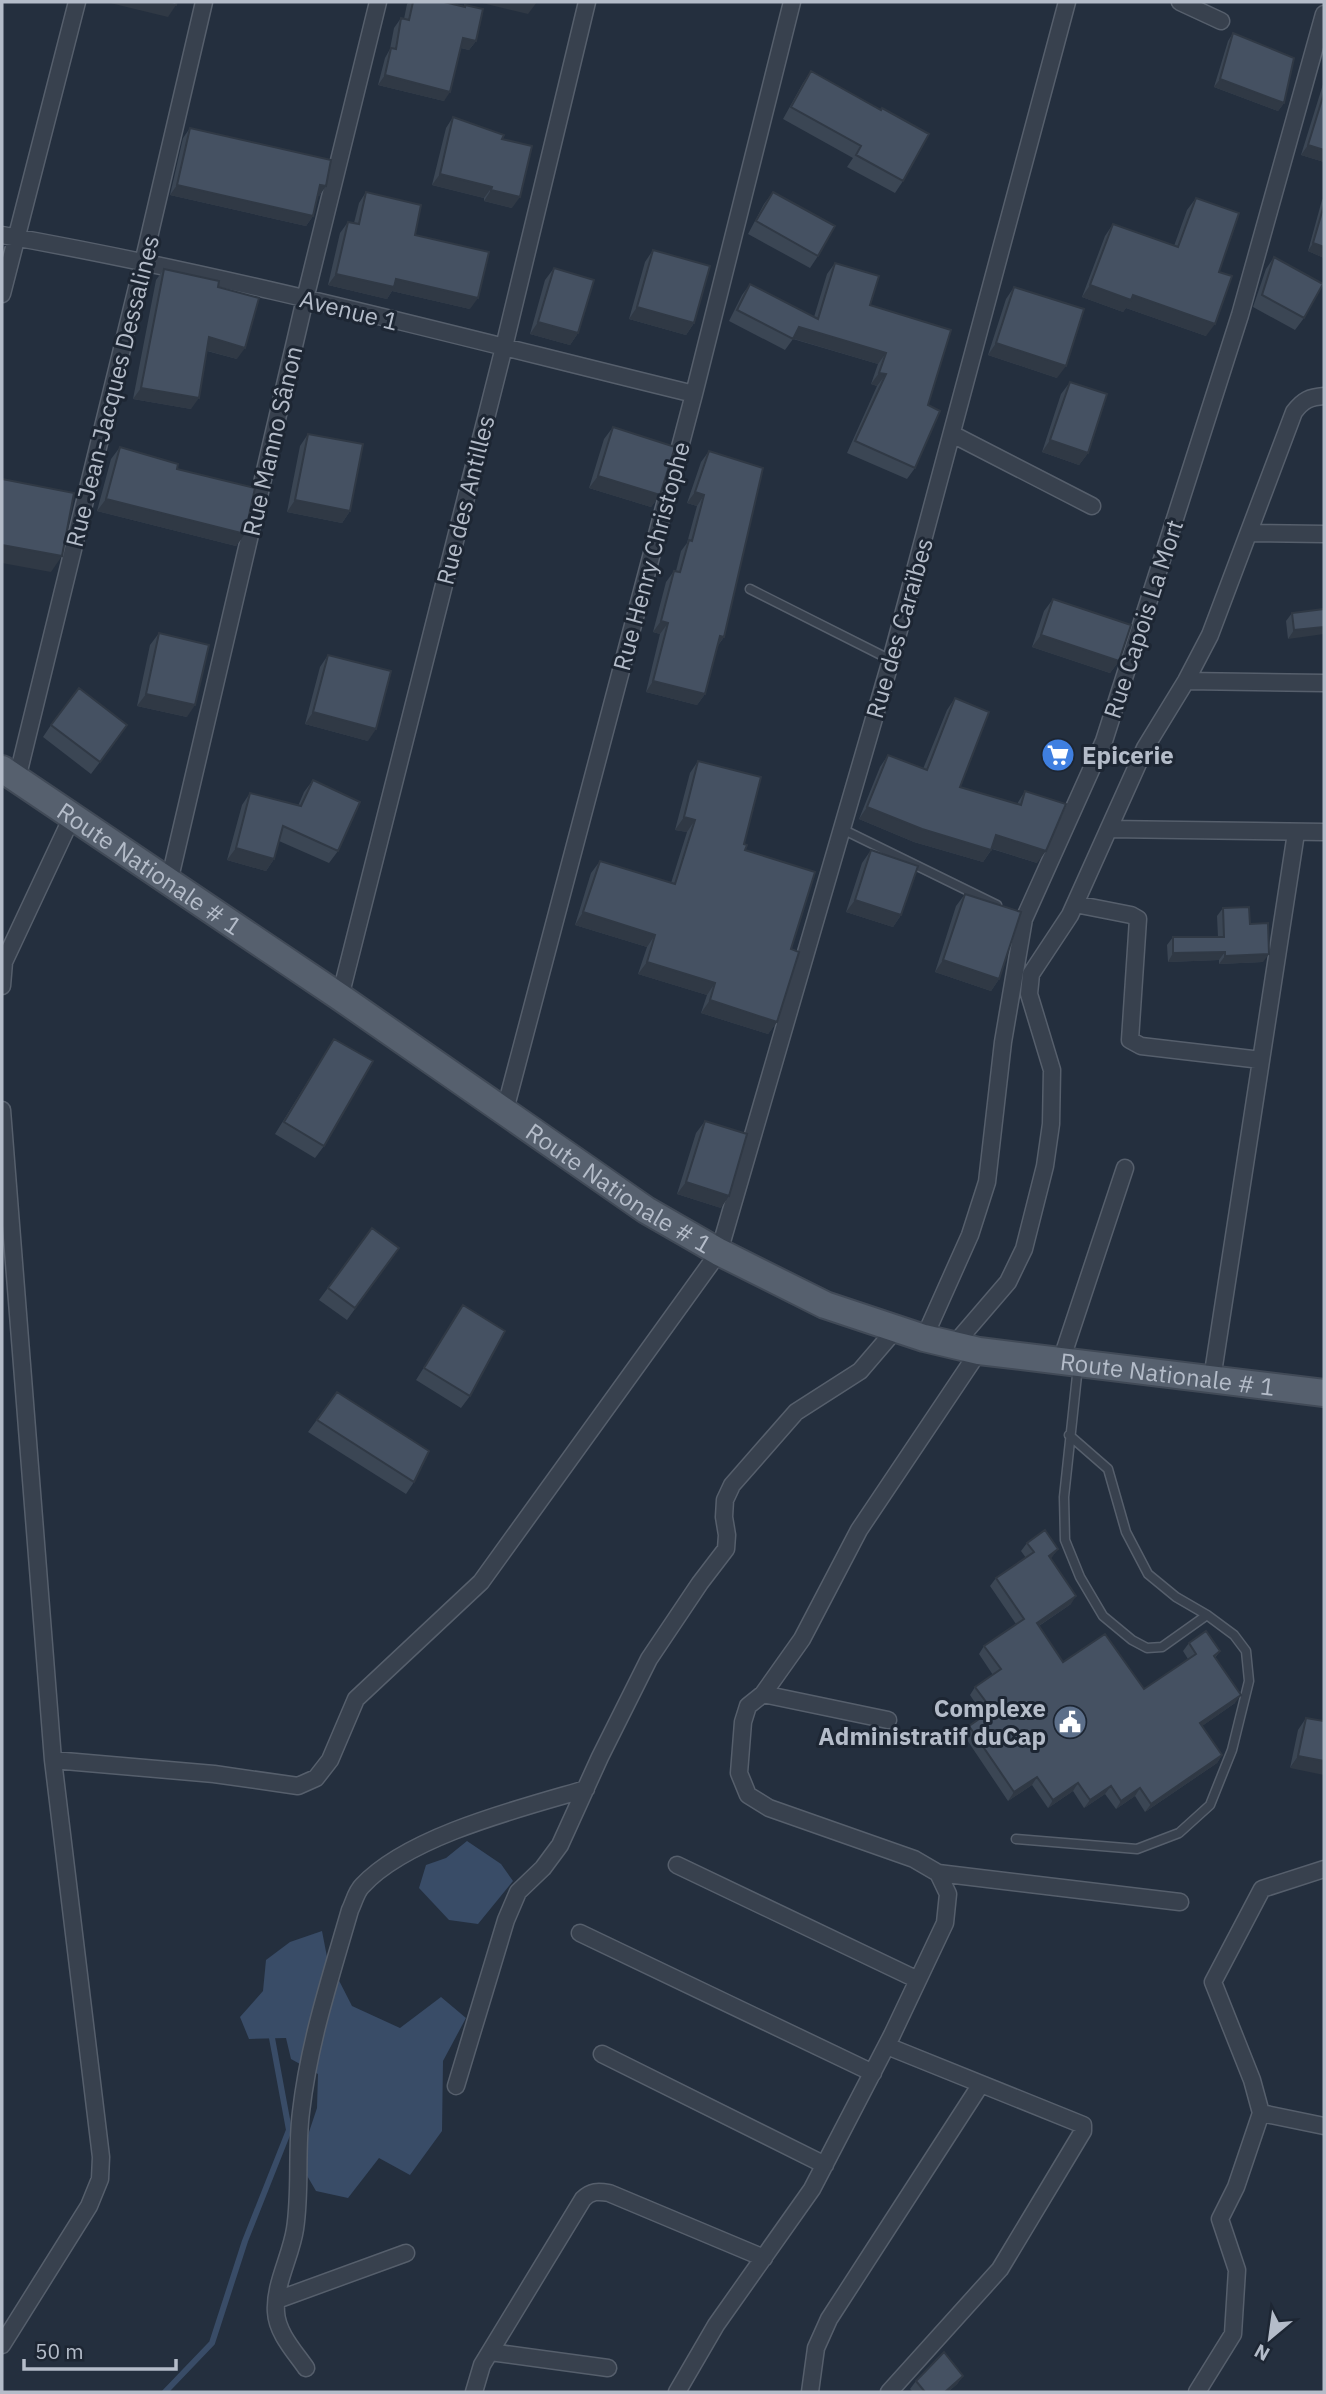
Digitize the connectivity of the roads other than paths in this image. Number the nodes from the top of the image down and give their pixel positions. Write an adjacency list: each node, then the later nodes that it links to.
1 (77, 2): 10 (street)
2 (204, 2): 11 (street, Rue Jean-Jacques Dessalines)
3 (378, 2): 13 (street, Rue Manno Sânon)
4 (587, 2): 14 (street, Rue des Antilles)
5 (792, 2): 15 (street, Rue Henry Christophe)
6 (1067, 2): 17 (street, Rue des Caraïbes)
7 (1180, 2): 9 (street)
8 (1323, 20): 42 (street, Rue Capois La Mort)
9 (1222, 21)
10 (9, 236): 11 (street, Avenue 1); 12 (street)
11 (143, 263): 13 (street, Avenue 1); 25 (street, Rue Jean-Jacques Dessalines)
12 (2, 294)
13 (305, 299): 14 (street, Avenue 1); 31 (street, Rue Manno Sânon)
14 (504, 347): 15 (street, Avenue 1); 35 (street, Rue des Antilles)
15 (694, 394): 38 (street, Rue Henry Christophe)
16 (1324, 396): 19 (street)
17 (952, 434): 18 (street); 22 (street, Rue des Caraïbes)
18 (1092, 506)
19 (1249, 533): 20 (street); 23 (street)
20 (1324, 534)
21 (750, 589): 22 (lane)
22 (891, 660): 27 (street, Rue des Caraïbes)
23 (1186, 681): 24 (street); 28 (street)
24 (1324, 683)
25 (9, 774): 26 (main road, Route Nationale # 1)
26 (72, 817): 31 (main road, Route Nationale # 1); 34 (street)
27 (841, 828): 33 (lane); 40 (street, Rue des Caraïbes)
28 (1109, 829): 30 (street); 32 (street)
29 (1324, 832): 30 (street)
30 (1296, 833): 36 (street)
31 (169, 882): 35 (main road, Route Nationale # 1)
32 (1075, 904): 36 (street); 43 (street)
33 (1000, 907)
34 (2, 986)
35 (340, 997): 38 (main road, Route Nationale # 1)
36 (1261, 1060): 46 (street)
37 (2, 1110): 52 (street)
38 (505, 1110): 40 (main road, Route Nationale # 1)
39 (1125, 1168): 45 (street)
40 (719, 1252): 41 (main road, Route Nationale # 1); 52 (street, Rue des Caraïbes)
41 (896, 1329): 42 (main road, Route Nationale # 1); 53 (street)
42 (924, 1338): 43 (main road, Route Nationale # 1)
43 (953, 1346): 44 (main road, Route Nationale # 1)
44 (979, 1351): 45 (main road, Route Nationale # 1); 50 (street)
45 (1070, 1362): 46 (main road, Route Nationale # 1); 48 (lane)
46 (1212, 1379): 47 (main road, Route Nationale # 1)
47 (1324, 1393)
48 (1069, 1435): 49 (lane); 49 (lane)
49 (1207, 1615): 54 (lane)
50 (763, 1695): 51 (street); 57 (street)
51 (888, 1720)
52 (53, 1760): 72 (street)
53 (586, 1789): 65 (street); 71 (street)
54 (1016, 1839)
55 (677, 1865): 60 (street)
56 (1324, 1869): 66 (street)
57 (938, 1873): 58 (street); 60 (street)
58 (1180, 1902)
59 (580, 1933): 63 (street)
60 (918, 1980): 61 (street)
61 (887, 2046): 63 (street); 64 (street)
62 (602, 2054): 68 (street)
63 (873, 2073): 68 (street)
64 (981, 2084): 78 (street); 79 (street)
65 (456, 2085)
66 (1261, 2113): 67 (street); 80 (street)
67 (1324, 2126)
68 (825, 2165): 70 (street)
69 (406, 2253): 71 (street)
70 (764, 2258): 73 (street); 77 (street)
71 (276, 2300): 74 (street)
72 (2, 2345)
73 (490, 2352): 75 (street); 76 (street)
74 (306, 2368)
75 (608, 2368)
76 (474, 2392)
77 (677, 2392)
78 (810, 2392)
79 (889, 2392)
80 (1198, 2392)

